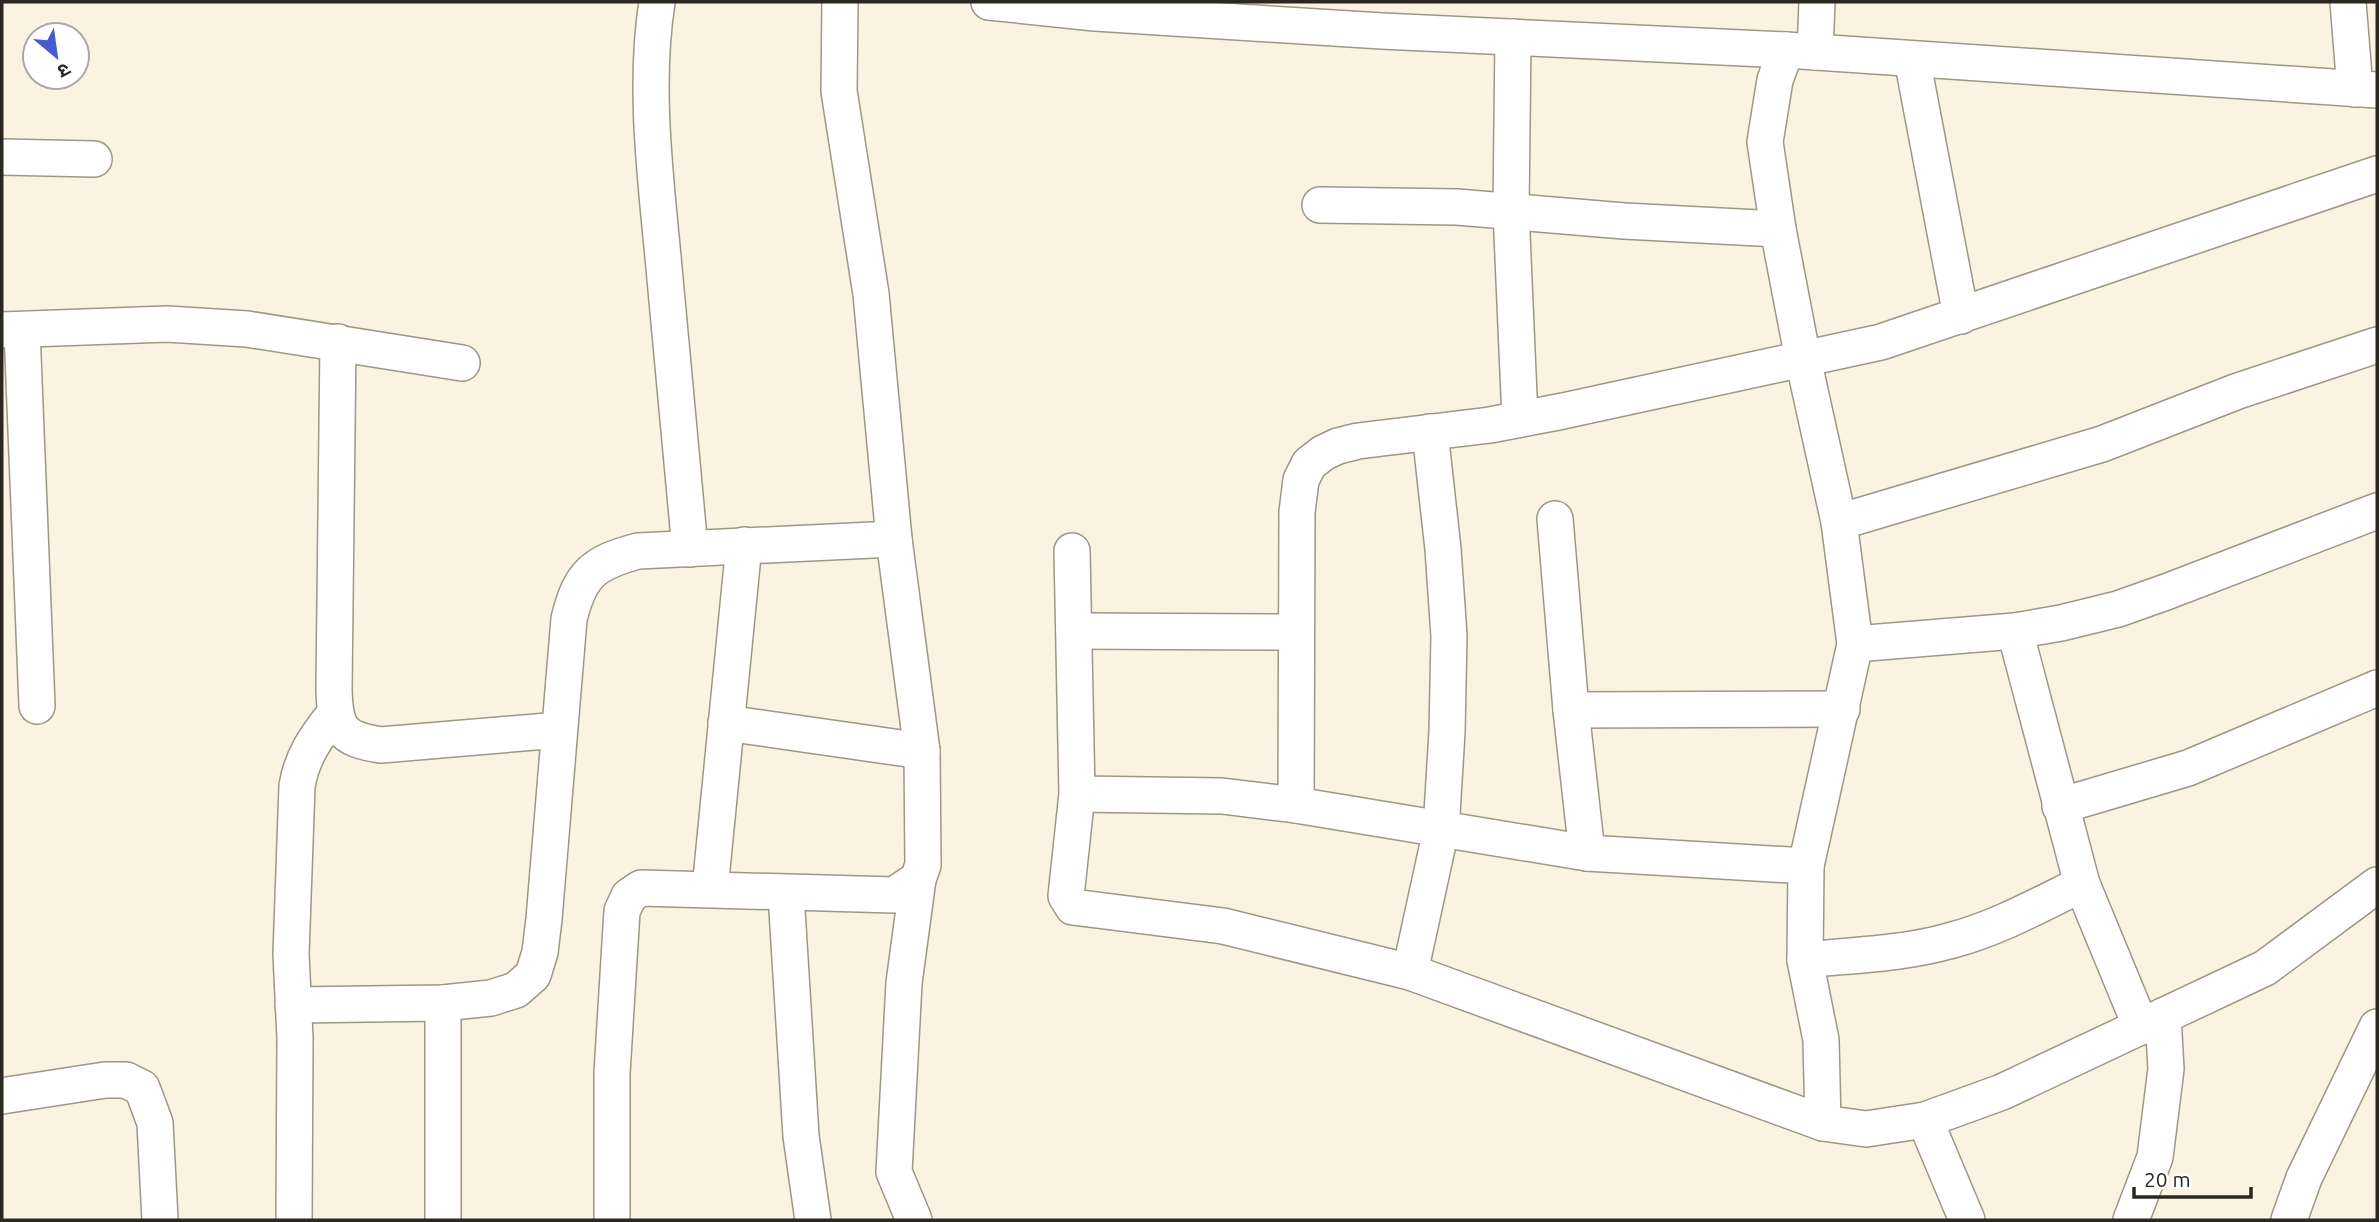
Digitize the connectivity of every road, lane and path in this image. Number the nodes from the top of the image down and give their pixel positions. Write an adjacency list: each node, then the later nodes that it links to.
1 (657, 2): 30 (street)
2 (840, 2): 28 (street)
3 (1817, 2): 8 (street)
4 (2348, 2): 10 (street)
5 (999, 3): 6 (street)
6 (1382, 16): 7 (street)
7 (1513, 37): 8 (street); 15 (street)
8 (1801, 51): 9 (street); 16 (street)
9 (1912, 59): 10 (street); 17 (street)
10 (2366, 90)
11 (2, 157): 12 (street)
12 (94, 159)
13 (2377, 174): 17 (street)
14 (1320, 205): 15 (street)
15 (1511, 211): 16 (street); 23 (street)
16 (1778, 229): 21 (street)
17 (1961, 316): 21 (street)
18 (12, 330): 19 (street); 37 (street)
19 (338, 342): 22 (street); 40 (street)
20 (2377, 345): 27 (street)
21 (1802, 359): 23 (street); 27 (street)
22 (462, 363)
23 (1520, 419): 24 (street)
24 (1430, 432): 34 (street); 47 (street)
25 (2377, 511): 33 (street)
26 (1555, 519): 39 (street)
27 (1839, 522): 35 (street)
28 (894, 539): 29 (street); 43 (street)
29 (744, 545): 30 (street); 41 (street)
30 (690, 548): 42 (street)
31 (1072, 551): 32 (street)
32 (1074, 631): 34 (street); 44 (street)
33 (2015, 631): 35 (street); 46 (street)
34 (1296, 632): 45 (street)
35 (1855, 643): 38 (street)
36 (2377, 688): 46 (street)
37 (37, 705)
38 (1842, 709): 39 (street); 49 (street)
39 (1571, 710): 48 (street)
40 (335, 713): 42 (street); 58 (street)
41 (726, 723): 43 (street); 53 (street)
42 (559, 730): 57 (street)
43 (922, 751): 50 (street)
44 (1077, 794): 45 (street); 56 (street)
45 (1296, 804): 47 (street)
46 (2060, 806): 51 (street)
47 (1441, 830): 48 (street); 56 (street)
48 (1587, 853): 49 (street)
49 (1806, 866): 55 (street)
50 (918, 879): 54 (street); 69 (street)
51 (2082, 884): 55 (street); 59 (street)
52 (2377, 885): 59 (street)
53 (710, 889): 54 (street); 67 (street)
54 (786, 894): 68 (street)
55 (1805, 960): 63 (street)
56 (1410, 972): 63 (street)
57 (443, 1003): 58 (street); 66 (street)
58 (293, 1005): 65 (street)
59 (2152, 1021): 62 (street); 71 (street)
60 (2377, 1027): 72 (street)
61 (2, 1096): 64 (street)
62 (1926, 1120): 63 (street); 70 (street)
63 (1824, 1123)
64 (160, 1220)
65 (294, 1220)
66 (443, 1220)
67 (612, 1220)
68 (813, 1220)
69 (914, 1220)
70 (1967, 1220)
71 (2131, 1220)
72 (2289, 1220)

